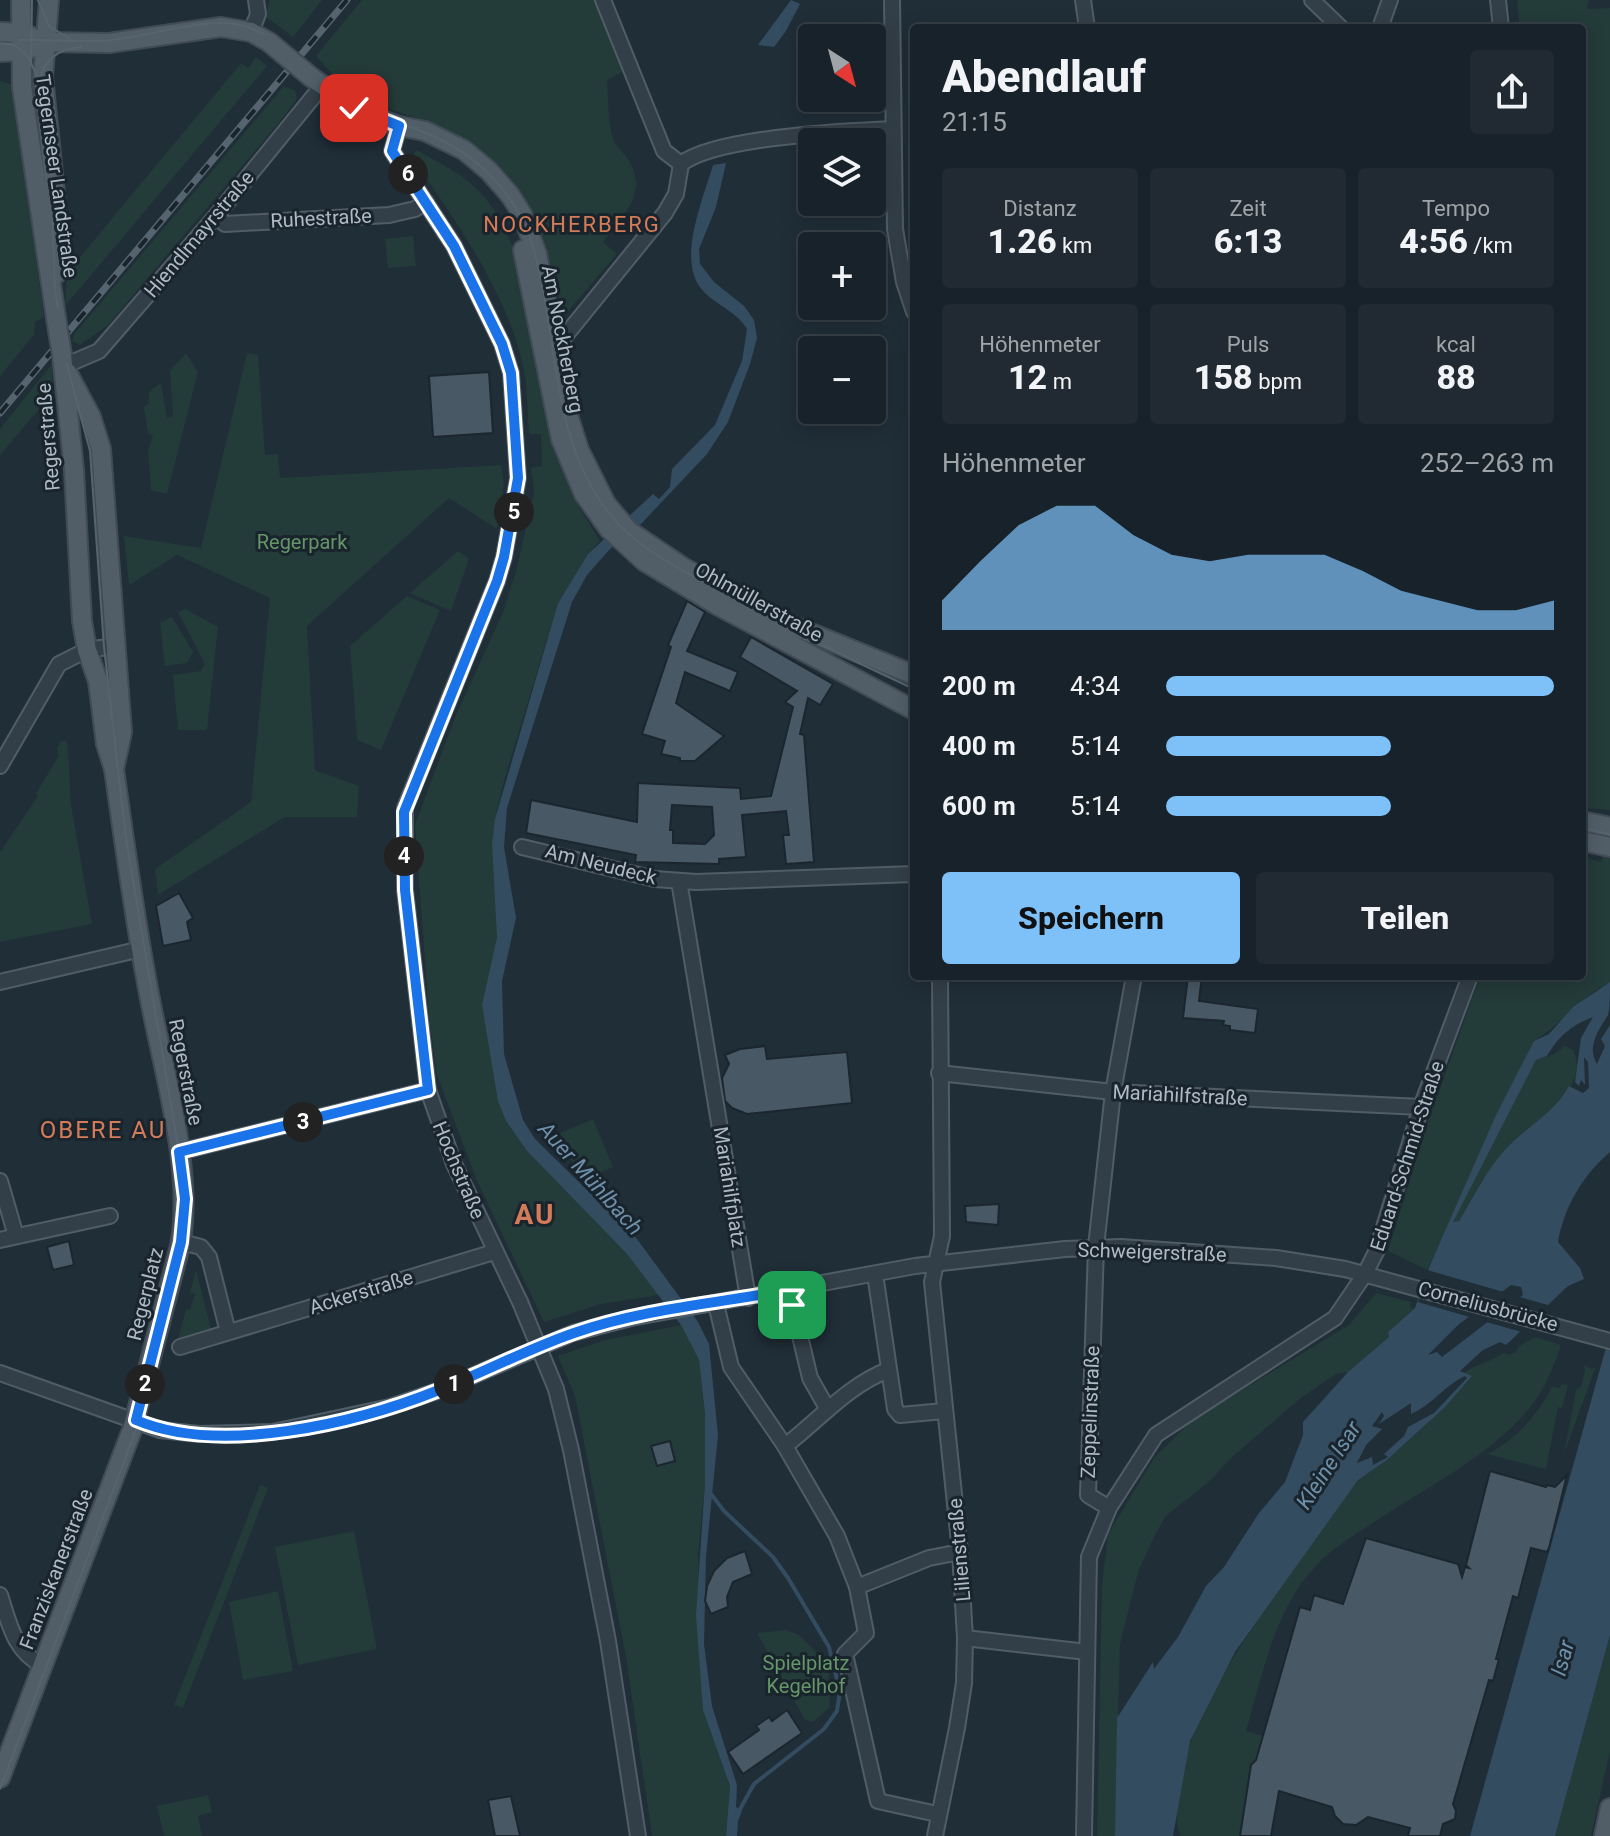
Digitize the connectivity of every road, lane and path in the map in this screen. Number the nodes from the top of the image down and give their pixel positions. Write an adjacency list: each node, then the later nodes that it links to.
1 (21, 0): 16 (main road, Tegernseer Landstraße)
2 (49, 0): 17 (main road, Tegernseer Landstraße)
3 (256, 0): 15 (street)
4 (603, 0): 22 (street)
5 (892, 0): 21 (street)
6 (1083, 0): 10 (street)
7 (1312, 0): 11 (street)
8 (1390, 0): 12 (street)
9 (1498, 0): 13 (street)
10 (1086, 24)
11 (1337, 24)
12 (1381, 24)
13 (1501, 24)
14 (0, 32): 16 (main road)
15 (251, 32): 17 (main road); 19 (main road, Am Nockherberg, bridge)
16 (21, 42): 17 (main road); 18 (main road); 26 (main road, Tegernseer Landstraße)
17 (46, 42): 26 (main road, Tegernseer Landstraße)
18 (0, 52)
19 (317, 82): 20 (main road, Am Nockherberg); 24 (street, Hiendlmayrstraße)
20 (399, 126): 23 (street, Hochstraße); 27 (main road, Am Nockherberg); 30 (main road, Am Nockherberg)
21 (893, 129): 22 (street); 25 (street)
22 (681, 164): 27 (street)
23 (426, 202): 24 (street, Ruhestraße); 48 (street, Hochstraße)
24 (216, 216): 28 (street, Hiendlmayrstraße)
25 (910, 300)
26 (55, 314): 28 (main road, Tegernseer Landstraße, bridge)
27 (554, 343): 29 (main road, Am Nockherberg)
28 (63, 361): 31 (main road, Regerstraße); 32 (main road, Regerstraße)
29 (600, 494): 33 (main road, Ohlmüllerstraße)
30 (597, 514): 34 (main road, Ohlmüllerstraße)
31 (114, 646): 32 (street); 36 (main road, Regerstraße)
32 (87, 650): 35 (street); 36 (main road, Regerstraße)
33 (910, 673)
34 (910, 708)
35 (0, 766)
36 (114, 769): 42 (main road, Regerstraße)
37 (1586, 822): 38 (main road)
38 (1606, 826)
39 (522, 847): 41 (street, Am Neudeck)
40 (910, 874): 41 (street)
41 (679, 881): 63 (street, Mariahilfplatz)
42 (141, 949): 46 (street); 51 (main road, Regerstraße)
43 (940, 980): 47 (street)
44 (1133, 980): 49 (street, Zeppelinstraße)
45 (1469, 980): 50 (street, Eduard-Schmid-Straße)
46 (0, 982)
47 (939, 1073): 49 (street, Mariahilfstraße); 59 (street)
48 (428, 1090): 51 (street); 58 (street, Hochstraße)
49 (1113, 1092): 50 (street, Mariahilfstraße); 57 (street, Zeppelinstraße)
50 (1421, 1107): 61 (street, Eduard-Schmid-Straße)
51 (179, 1152): 56 (main road, Regerstraße)
52 (0, 1181): 54 (street)
53 (110, 1216): 54 (street)
54 (16, 1236): 55 (street)
55 (0, 1240)
56 (181, 1242): 65 (street, Regerplatz); 72 (main road, Regerplatz)
57 (1096, 1247): 59 (street, Schweigerstraße); 61 (street, Schweigerstraße); 74 (street, Zeppelinstraße)
58 (494, 1252): 65 (street, Ackerstraße); 84 (street, Hochstraße, bridge)
59 (938, 1264): 60 (street); 71 (street, Lilienstraße)
60 (875, 1274): 62 (street); 68 (street)
61 (1365, 1274): 66 (street, Corneliusbrücke); 74 (street, Eduard-Schmid-Straße)
62 (789, 1290): 63 (street); 70 (street)
63 (748, 1298): 64 (street)
64 (711, 1305): 72 (street); 73 (street)
65 (228, 1332): 67 (street)
66 (1609, 1340)
67 (180, 1347)
68 (888, 1370): 70 (street); 71 (street)
69 (0, 1373): 72 (street)
70 (827, 1408): 73 (street)
71 (944, 1411): 75 (street, Lilienstraße)
72 (136, 1420): 80 (main road, Franziskanerstraße)
73 (785, 1446): 76 (street)
74 (1109, 1508): 79 (street)
75 (960, 1552): 76 (street); 78 (street, Lilienstraße)
76 (857, 1587): 83 (street)
77 (0, 1595): 80 (street)
78 (965, 1638): 79 (street); 83 (street, Lilienstraße)
79 (1087, 1652): 86 (street)
80 (42, 1665): 81 (main road, Franziskanerstraße)
81 (0, 1778)
82 (1610, 1808): 87 (main road)
83 (937, 1814): 85 (street, Lilienstraße)
84 (638, 1836)
85 (935, 1836)
86 (1084, 1836)
87 (1604, 1836)

